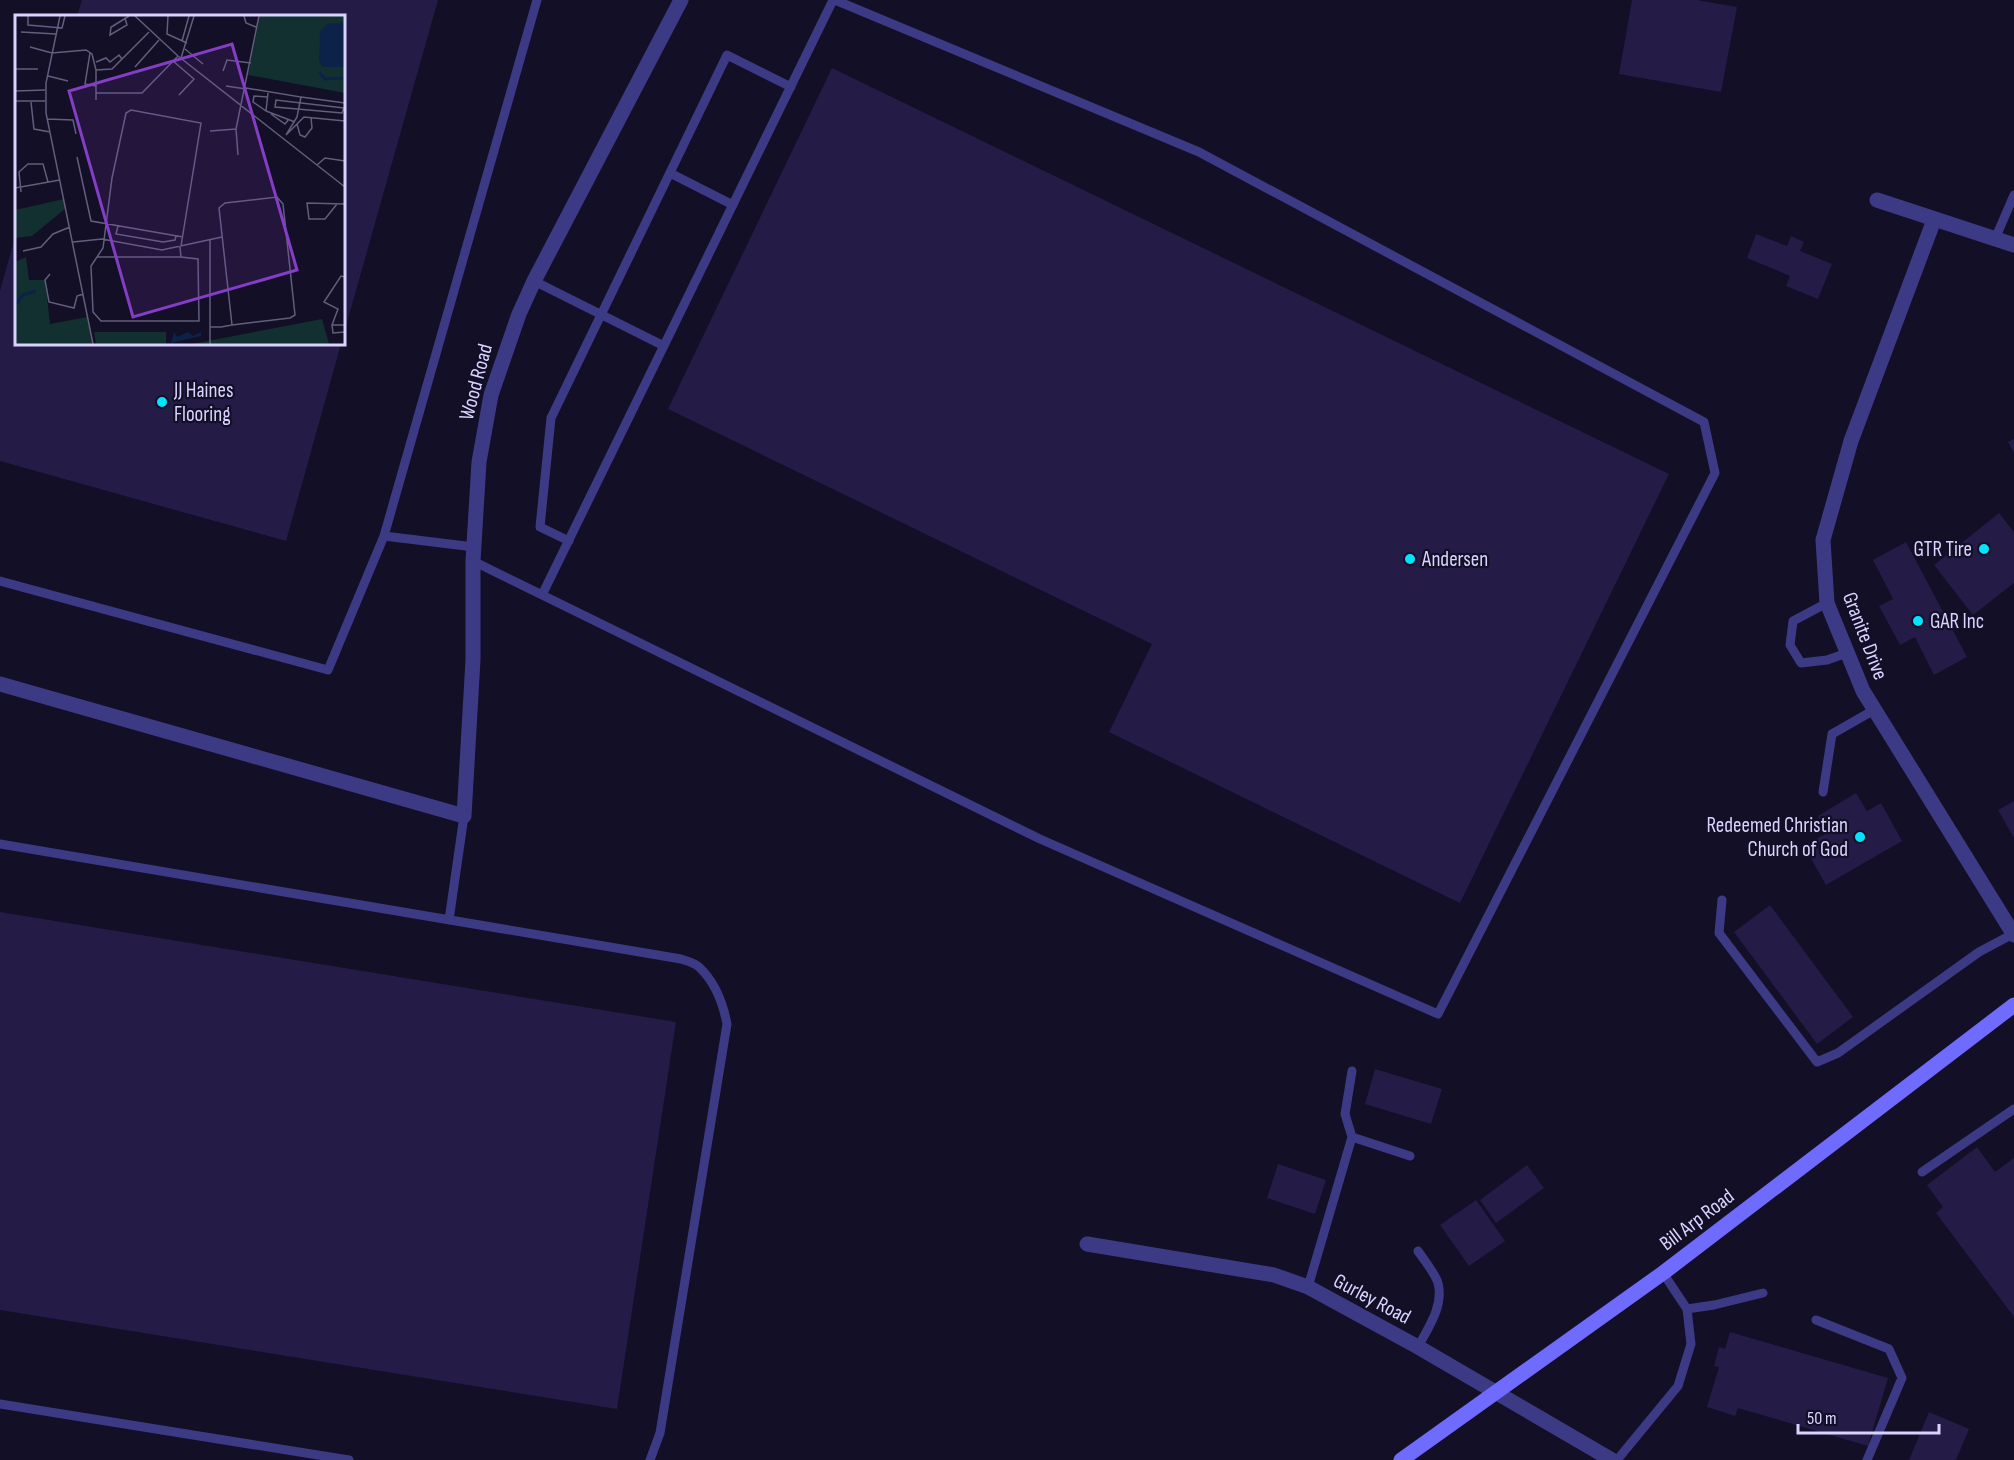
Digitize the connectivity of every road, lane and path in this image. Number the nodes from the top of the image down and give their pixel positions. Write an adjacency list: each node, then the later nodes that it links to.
1 (537, 0): 15 (lane)
2 (681, 0): 12 (street, Wood Road)
3 (834, 0): 4 (lane); 19 (lane)
4 (791, 87): 5 (lane); 8 (lane)
5 (670, 173): 8 (lane); 13 (lane)
6 (2014, 195): 10 (lane)
7 (1877, 200): 9 (street)
8 (733, 205): 14 (lane)
9 (1934, 220): 10 (street); 20 (street, Granite Drive)
10 (1995, 239): 11 (street)
11 (2014, 245)
12 (534, 281): 13 (lane); 17 (street, Wood Road)
13 (601, 315): 14 (lane); 16 (lane)
14 (664, 346): 16 (lane)
15 (384, 536): 17 (lane); 18 (lane)
16 (569, 541): 19 (lane)
17 (473, 554): 19 (lane); 25 (street, Wood Road)
18 (0, 581)
19 (542, 596)
20 (1827, 603): 21 (street, Granite Drive); 21 (lane)
21 (1847, 653): 23 (street, Granite Drive)
22 (0, 684): 25 (street)
23 (1874, 710): 24 (lane); 29 (street, Granite Drive)
24 (1823, 792)
25 (464, 816): 28 (lane)
26 (0, 844): 28 (lane)
27 (1722, 900): 29 (lane)
28 (449, 920): 47 (lane)
29 (2014, 934)
30 (2014, 1005): 38 (main road, Bill Arp Road)
31 (1352, 1071): 33 (lane)
32 (2014, 1109): 35 (lane)
33 (1352, 1137): 34 (lane); 39 (lane)
34 (1410, 1156)
35 (1922, 1172)
36 (1087, 1244): 39 (street, Gurley Road)
37 (1418, 1251): 43 (lane)
38 (1662, 1273): 41 (lane); 44 (main road, Bill Arp Road)
39 (1308, 1287): 43 (street, Gurley Road)
40 (1763, 1293): 41 (lane)
41 (1687, 1309): 50 (lane)
42 (1816, 1320): 51 (lane)
43 (1418, 1347): 44 (street, Gurley Road)
44 (1496, 1392): 48 (main road, Bill Arp Road); 49 (street, Gurley Road)
45 (0, 1404): 46 (lane)
46 (349, 1460)
47 (650, 1460)
48 (1401, 1460)
49 (1612, 1460)
50 (1617, 1460)
51 (1867, 1460)

